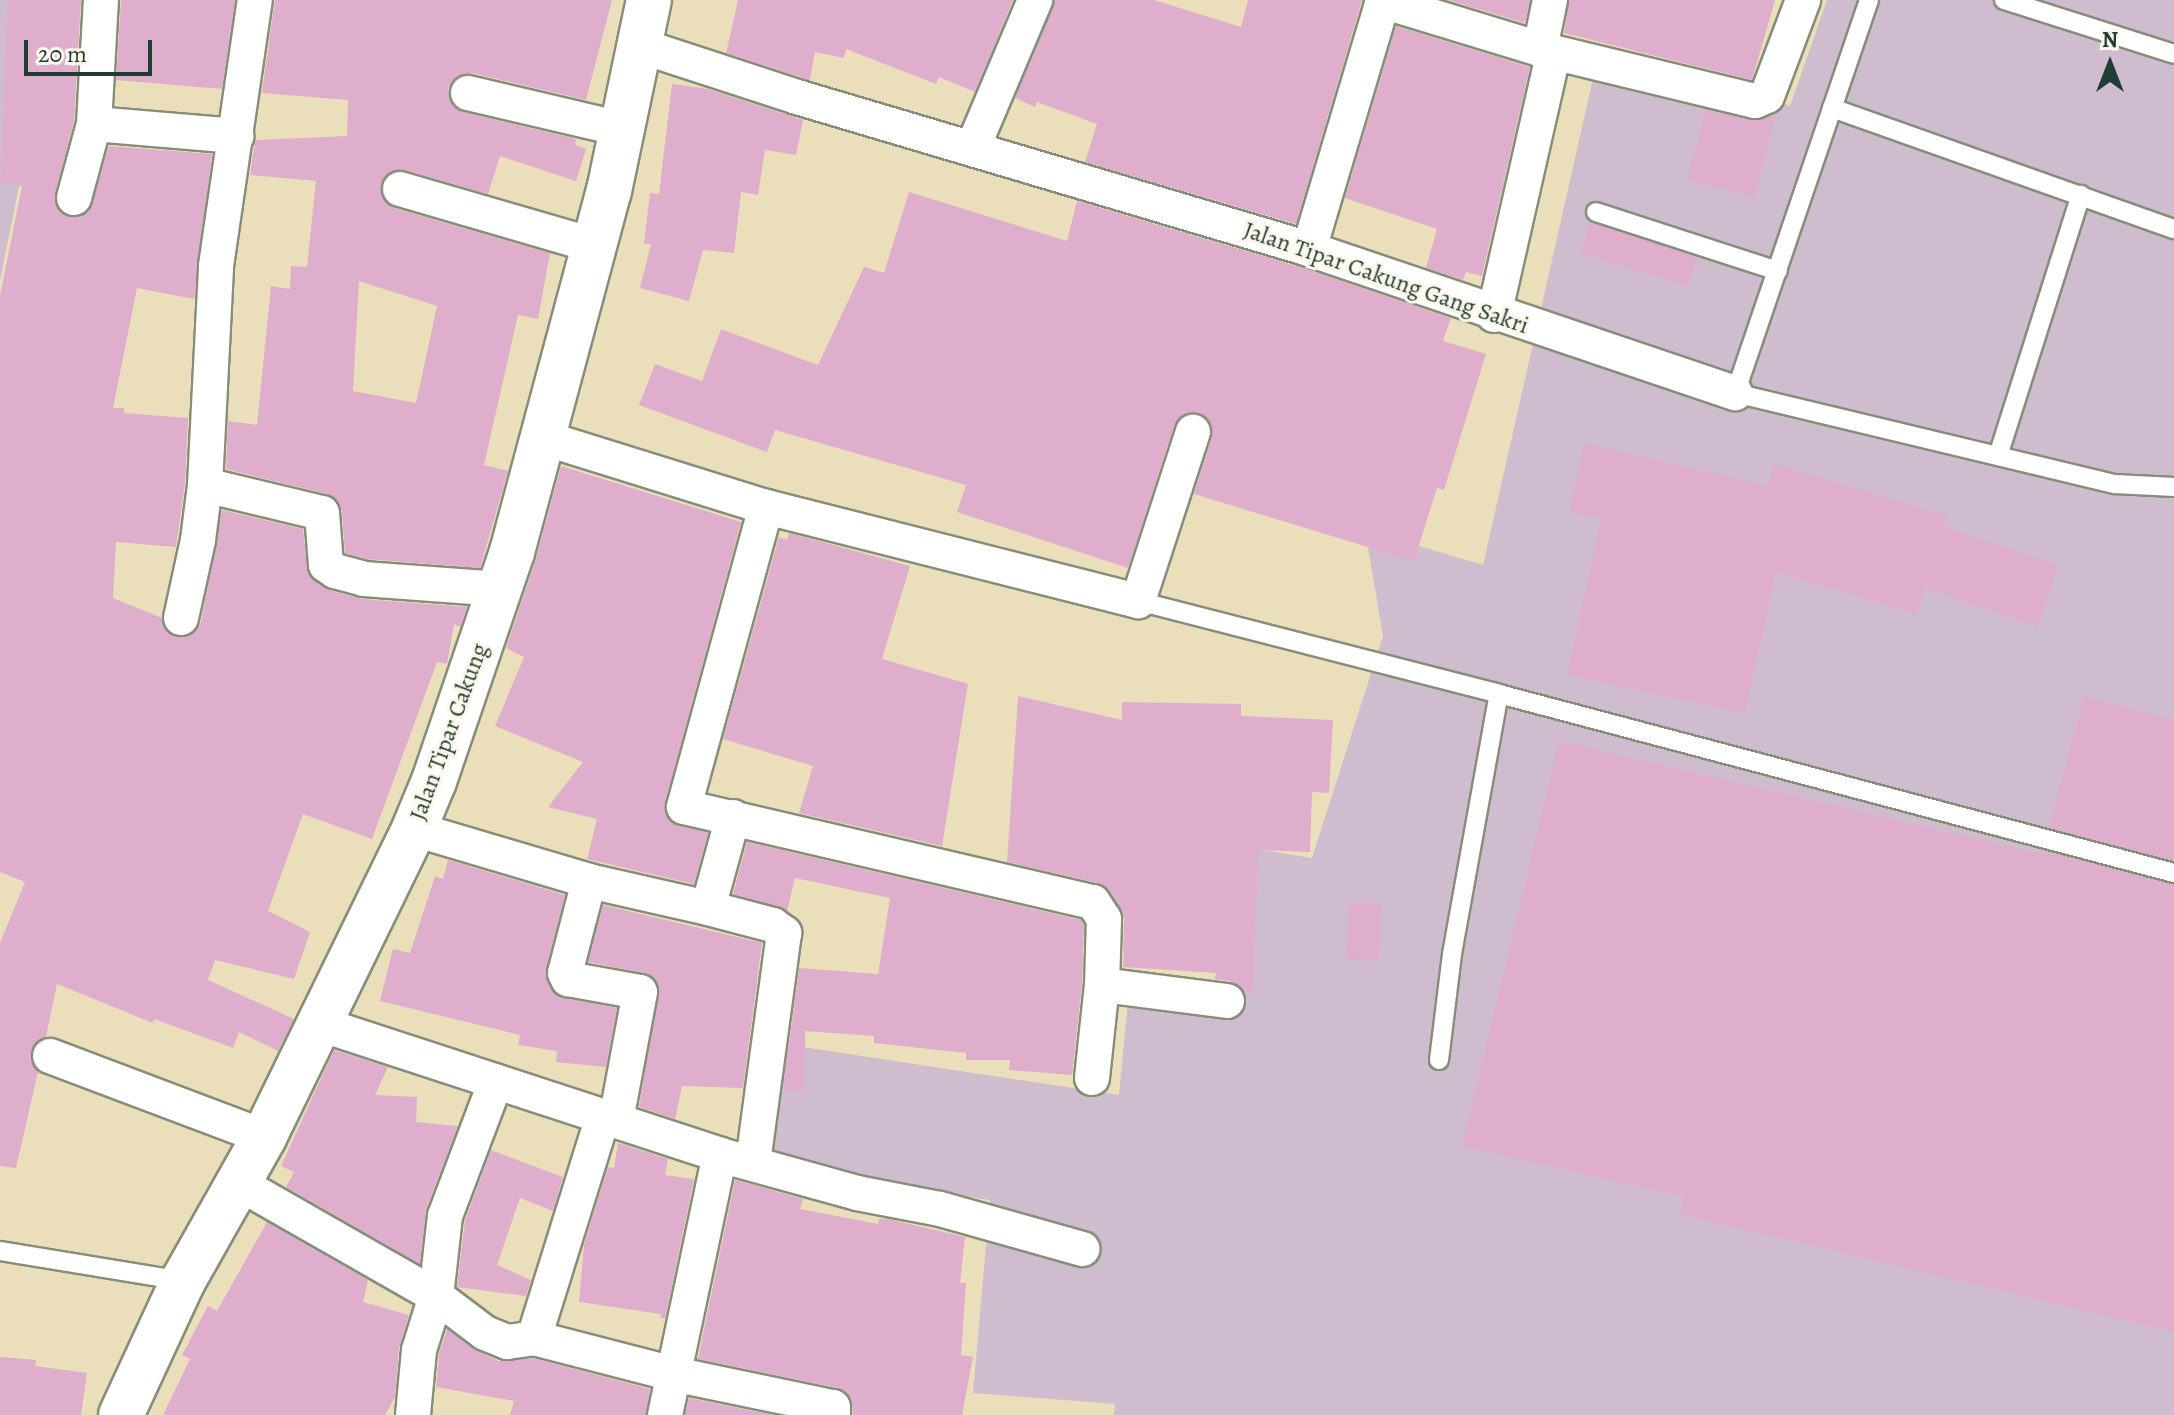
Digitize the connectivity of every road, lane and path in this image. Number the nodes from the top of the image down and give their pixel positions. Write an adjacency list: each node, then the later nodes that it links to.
1 (101, 0): 15 (street)
2 (255, 0): 17 (street)
3 (649, 0): 10 (street, Jalan Tipar Cakung)
4 (1035, 0): 18 (street)
5 (1382, 0): 11 (street); 25 (street)
6 (1550, 0): 11 (street)
7 (1803, 0): 11 (street)
8 (1869, 0): 14 (lane)
9 (2004, 0): 12 (lane)
10 (638, 45): 16 (street, Jalan Tipar Cakung); 18 (street, Jalan Tipar Cakung Gang Sakri)
11 (1540, 49): 27 (street)
12 (2174, 54)
13 (468, 93): 16 (street)
14 (1832, 108): 20 (lane); 26 (lane)
15 (94, 124): 17 (street); 21 (street)
16 (621, 129): 24 (street, Jalan Tipar Cakung)
17 (236, 136): 32 (street)
18 (973, 147): 25 (street, Jalan Tipar Cakung Gang Sakri)
19 (400, 189): 24 (street)
20 (2081, 195): 23 (lane); 31 (lane)
21 (74, 198)
22 (1596, 212): 26 (lane)
23 (2174, 229)
24 (593, 245): 30 (street, Jalan Tipar Cakung)
25 (1309, 249): 27 (street, Jalan Tipar Cakung Gang Sakri)
26 (1778, 271): 28 (lane)
27 (1494, 315): 28 (street, Jalan Tipar Cakung Gang Sakri)
28 (1735, 393): 31 (lane)
29 (1193, 432): 36 (street)
30 (544, 438): 34 (street); 35 (street, Jalan Tipar Cakung)
31 (1998, 456): 33 (lane)
32 (205, 485): 35 (street); 37 (street)
33 (2174, 487)
34 (766, 507): 36 (street); 39 (street)
35 (500, 589): 40 (street, Jalan Tipar Cakung)
36 (1138, 601): 38 (lane)
37 (181, 618)
38 (1499, 694): 41 (lane); 48 (lane)
39 (733, 817): 43 (street); 44 (street)
40 (414, 829): 42 (street); 46 (street, Jalan Tipar Cakung)
41 (2174, 873)
42 (589, 881): 43 (street); 51 (street)
43 (708, 908): 54 (street)
44 (1102, 985): 45 (street); 49 (street)
45 (1227, 1001)
46 (317, 1023): 50 (street); 52 (street, Jalan Tipar Cakung)
47 (50, 1056): 52 (street)
48 (1439, 1060)
49 (1092, 1078)
50 (496, 1081): 51 (street); 59 (street)
51 (610, 1118): 53 (street); 60 (street)
52 (264, 1137): 55 (street, Jalan Tipar Cakung)
53 (720, 1155): 54 (street); 61 (street)
54 (753, 1163): 56 (street)
55 (240, 1184): 58 (street, Jalan Tipar Cakung); 59 (street)
56 (1082, 1249)
57 (0, 1251): 58 (lane)
58 (183, 1281): 62 (street, Jalan Tipar Cakung)
59 (436, 1296): 60 (street); 63 (street)
60 (534, 1338): 61 (street)
61 (673, 1374): 64 (street); 65 (street)
62 (121, 1415)
63 (413, 1415)
64 (665, 1415)
65 (833, 1415)

